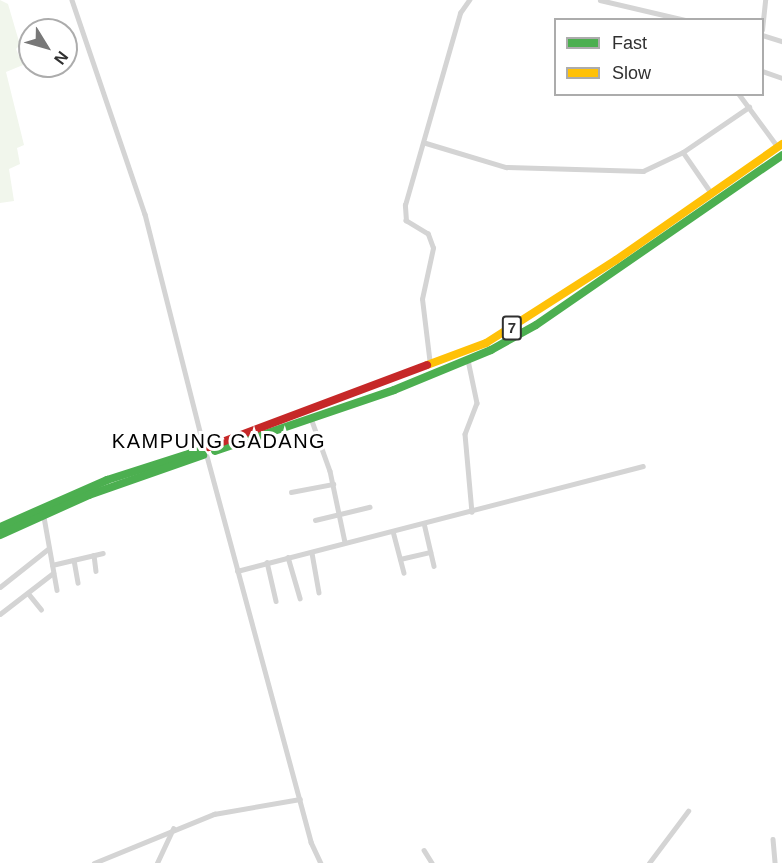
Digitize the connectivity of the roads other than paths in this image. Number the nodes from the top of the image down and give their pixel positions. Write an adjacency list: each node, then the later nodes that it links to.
1 (72, 0): 21 (street)
2 (469, 0): 13 (street)
3 (600, 0): 5 (street)
4 (765, 0): 6 (street)
5 (676, 18)
6 (763, 18)
7 (764, 36): 8 (street)
8 (782, 41)
9 (764, 72): 10 (street)
10 (782, 78)
11 (741, 96): 12 (street)
12 (749, 107): 14 (street); 15 (street)
13 (426, 143): 15 (street); 19 (street)
14 (781, 149): 16 (highway, 7); 17 (highway, 7)
15 (683, 152): 16 (street)
16 (712, 194): 17 (highway, 7)
17 (619, 264): 18 (highway, 7)
18 (467, 356): 19 (highway, 7); 20 (highway, 7); 27 (street)
19 (430, 364): 21 (highway, 7)
20 (311, 418): 21 (highway, 7); 23 (street)
21 (206, 451): 25 (highway); 48 (street)
22 (643, 466): 27 (street)
23 (333, 484): 24 (street); 28 (street)
24 (291, 492)
25 (63, 503): 29 (highway); 32 (highway)
26 (369, 507): 28 (street)
27 (472, 512): 31 (street)
28 (339, 515): 30 (street); 35 (street)
29 (44, 517): 34 (highway); 36 (street)
30 (315, 520)
31 (424, 524): 33 (street); 37 (street)
32 (0, 527)
33 (393, 531): 35 (street); 42 (street)
34 (0, 536)
35 (345, 542): 39 (street)
36 (48, 549): 45 (street); 52 (street)
37 (430, 552): 42 (street); 46 (street)
38 (103, 553): 40 (street)
39 (312, 553): 41 (street); 55 (street)
40 (94, 555): 43 (street); 47 (street)
41 (288, 557): 44 (street); 56 (street)
42 (400, 559): 50 (street)
43 (74, 560): 45 (street); 51 (street)
44 (267, 562): 48 (street); 57 (street)
45 (52, 565): 49 (street)
46 (434, 566)
47 (96, 571)
48 (237, 571): 60 (street)
49 (53, 573): 53 (street); 54 (street)
50 (404, 573)
51 (78, 583)
52 (0, 587)
53 (57, 590)
54 (28, 592): 58 (street); 59 (street)
55 (319, 592)
56 (300, 598)
57 (276, 601)
58 (41, 609)
59 (0, 614)
60 (300, 799): 62 (street); 67 (street)
61 (688, 812): 69 (street)
62 (173, 828): 65 (street); 66 (street)
63 (773, 840): 70 (street)
64 (424, 850): 68 (street)
65 (94, 863)
66 (157, 863)
67 (321, 863)
68 (432, 863)
69 (649, 863)
70 (775, 863)

